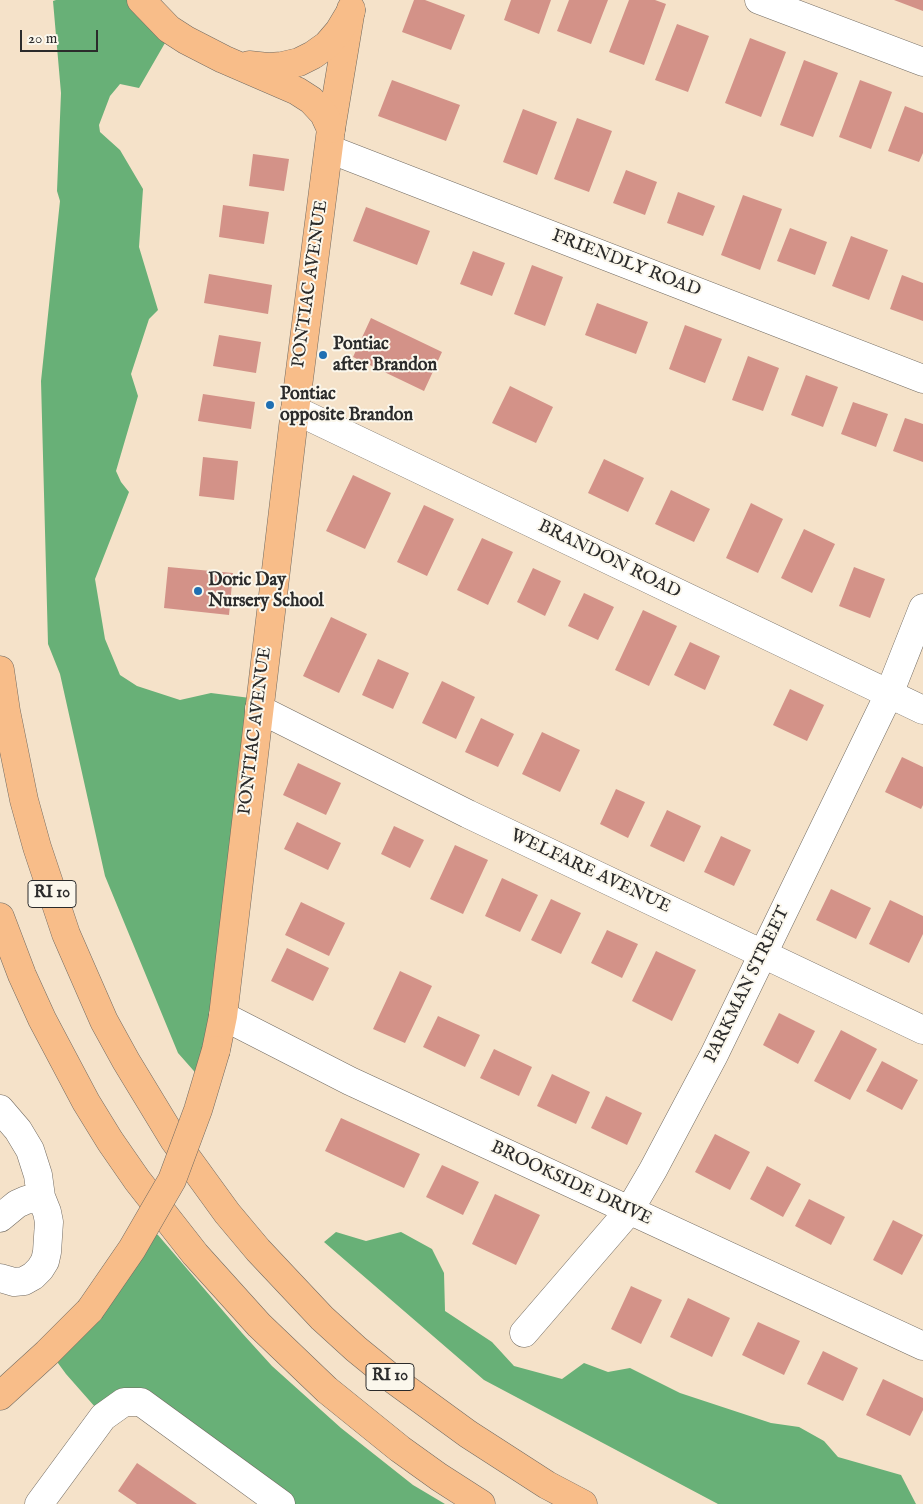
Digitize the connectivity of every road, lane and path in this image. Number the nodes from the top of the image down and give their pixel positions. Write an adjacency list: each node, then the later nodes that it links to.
1 (141, 0): 4 (main road)
2 (759, 0): 5 (street)
3 (352, 5): 4 (main road); 6 (main road, PONTIAC AVENUE)
4 (223, 59): 6 (main road)
5 (923, 62)
6 (330, 139): 7 (street, FRIENDLY ROAD); 8 (main road, PONTIAC AVENUE)
7 (923, 379)
8 (295, 410): 11 (street, BRANDON ROAD); 12 (main road, PONTIAC AVENUE)
9 (923, 608): 11 (street, PARKMAN STREET)
10 (0, 670): 29 (main road, RI 10)
11 (889, 694): 13 (street, BRANDON ROAD); 15 (street, PARKMAN STREET)
12 (259, 708): 15 (street, WELFARE AVENUE); 16 (main road, PONTIAC AVENUE)
13 (923, 710)
14 (0, 917): 28 (main road, RI 10)
15 (764, 954): 17 (street, WELFARE AVENUE); 20 (street, PARKMAN STREET)
16 (223, 1016): 20 (street, BROOKSIDE DRIVE); 25 (main road, PONTIAC AVENUE, bridge)
17 (923, 1030)
18 (0, 1109): 19 (street)
19 (42, 1197): 21 (street); 22 (street)
20 (629, 1211): 23 (street, PARKMAN STREET); 24 (street, BROOKSIDE DRIVE)
21 (0, 1218)
22 (0, 1278)
23 (524, 1333)
24 (923, 1346)
25 (0, 1396)
26 (39, 1504): 27 (street)
27 (281, 1504)
28 (481, 1504)
29 (583, 1504)

